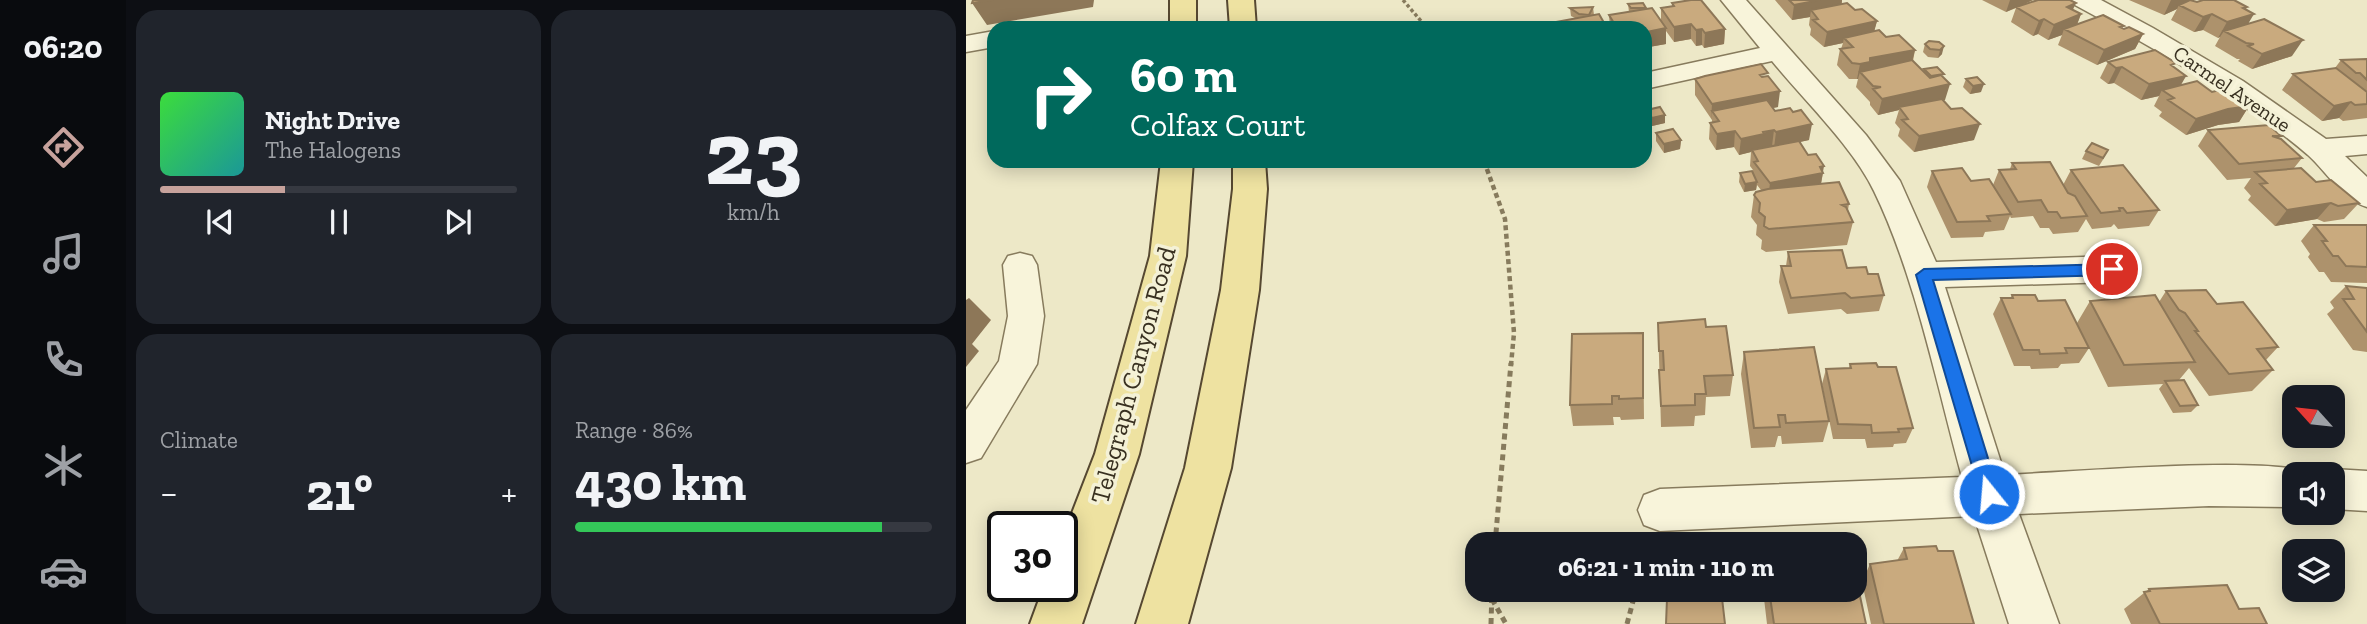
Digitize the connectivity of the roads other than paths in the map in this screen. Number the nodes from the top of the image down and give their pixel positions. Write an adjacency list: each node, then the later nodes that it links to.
1 (1183, 0): 4 (main road)
2 (1733, 0): 7 (street)
3 (2083, 0): 10 (street, Carmel Avenue)
4 (1183, 21)
5 (987, 40): 6 (street)
6 (966, 44)
7 (1777, 52): 8 (street); 16 (street)
8 (1652, 79)
9 (2367, 145): 10 (street)
10 (2319, 149): 13 (street, Carmel Avenue)
11 (1176, 168): 23 (main road, Telegraph Canyon Road)
12 (1249, 168): 24 (main road)
13 (2367, 196)
14 (1020, 265): 17 (street)
15 (2112, 269): 16 (street)
16 (1924, 275): 21 (street)
17 (966, 445)
18 (2282, 487): 21 (street)
19 (2345, 490): 20 (street)
20 (2367, 491)
21 (1989, 494): 22 (street); 25 (street)
22 (1660, 510)
23 (1056, 624)
24 (1162, 624)
25 (2034, 624)

